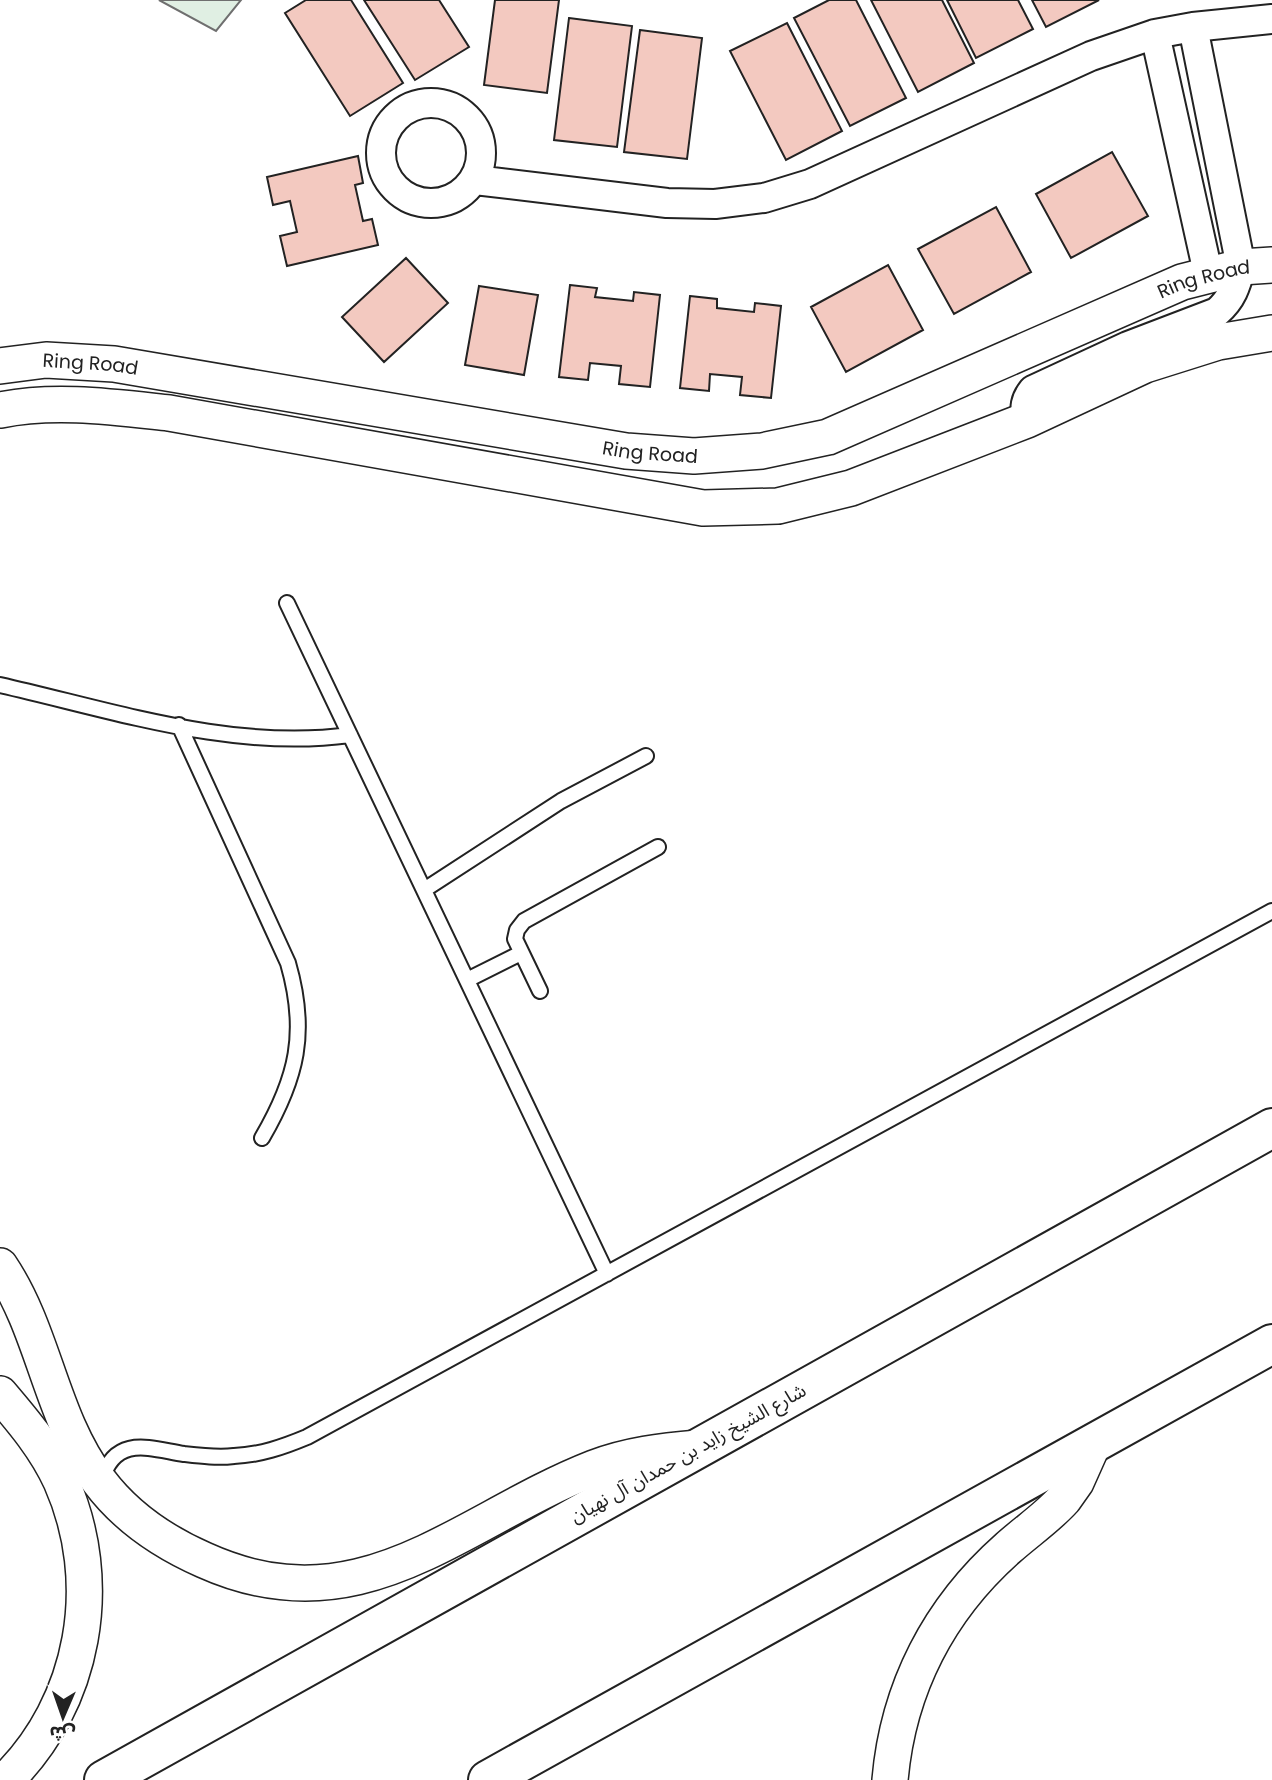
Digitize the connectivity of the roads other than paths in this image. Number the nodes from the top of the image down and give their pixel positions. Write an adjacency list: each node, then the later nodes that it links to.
1 (1272, 19): 2 (street)
2 (1193, 26): 3 (street); 5 (street)
3 (1154, 34): 4 (street); 5 (street)
4 (475, 180)
5 (1240, 268): 7 (street, Ring Road); 9 (street)
6 (1272, 333): 9 (street, Ring Road)
7 (0, 366)
8 (0, 410): 9 (street, Ring Road)
9 (1027, 420)
10 (287, 603): 13 (lane)
11 (0, 685): 12 (lane)
12 (179, 725): 13 (lane); 22 (lane)
13 (350, 735): 16 (lane)
14 (646, 756): 16 (lane)
15 (658, 847): 18 (lane)
16 (424, 890): 19 (lane)
17 (1272, 911): 26 (lane)
18 (522, 953): 19 (lane); 20 (lane)
19 (467, 980): 26 (lane)
20 (540, 991)
21 (1272, 1128): 24 (main road, شارع الشيخ زايد بن حمدان آل نهيان)
22 (262, 1139)
23 (1272, 1150): 24 (main road)
24 (1226, 1152): 30 (main road, شارع الشيخ زايد بن حمدان آل نهيان)
25 (0, 1266): 31 (street)
26 (607, 1274): 31 (lane)
27 (1272, 1345): 29 (main road)
28 (0, 1394): 32 (street)
29 (1093, 1444): 34 (main road); 35 (street)
30 (698, 1448): 31 (street); 33 (main road, شارع الشيخ زايد بن حمدان آل نهيان)
31 (101, 1484)
32 (6, 1780)
33 (104, 1780)
34 (488, 1780)
35 (890, 1780)

